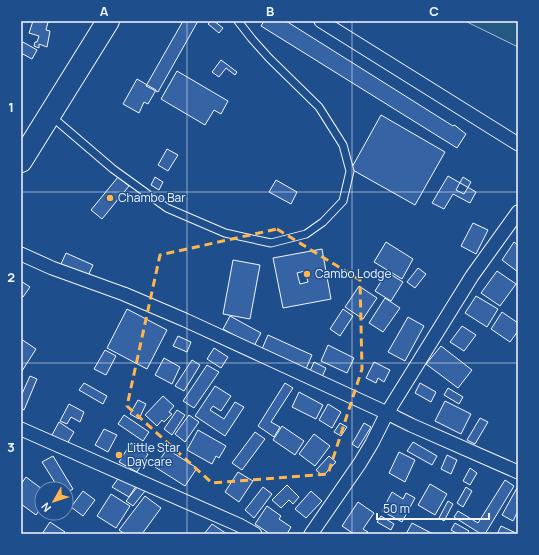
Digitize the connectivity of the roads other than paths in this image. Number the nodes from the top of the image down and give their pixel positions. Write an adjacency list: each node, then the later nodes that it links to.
1 (108, 21): 4 (highway)
2 (238, 21): 4 (lane)
3 (321, 21): 5 (street)
4 (50, 115): 6 (highway)
5 (518, 144)
6 (21, 161)
7 (518, 212): 9 (street)
8 (21, 254): 9 (street)
9 (387, 413): 11 (street); 13 (street)
10 (21, 430): 12 (street)
11 (518, 472)
12 (255, 534)
13 (310, 534)

